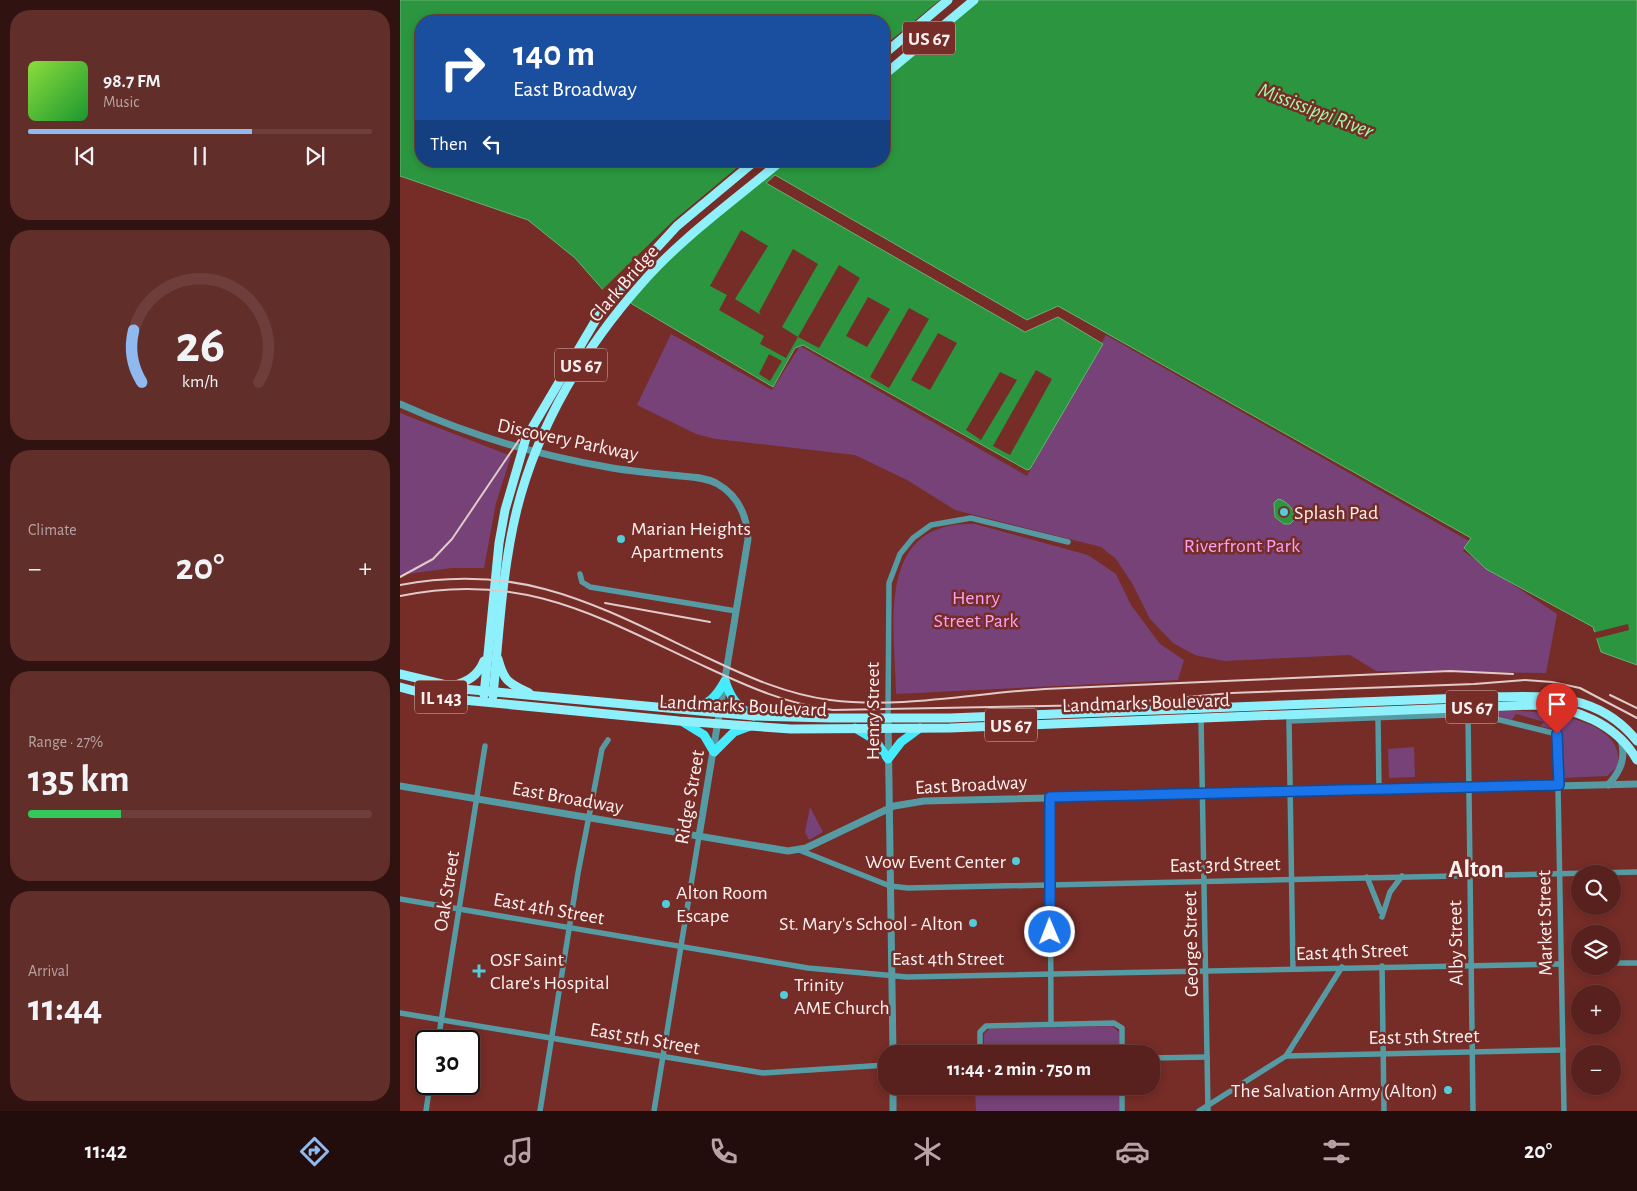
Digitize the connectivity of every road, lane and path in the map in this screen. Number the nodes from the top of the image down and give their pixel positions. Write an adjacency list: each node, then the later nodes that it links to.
1 (948, 0): 3 (highway, US 67)
2 (974, 0): 4 (highway, US 67)
3 (890, 49)
4 (890, 70)
5 (748, 167): 13 (highway, Clark Bridge / US 67)
6 (774, 167): 12 (highway, Clark Bridge / US 67)
7 (400, 404): 8 (street, Discovery Parkway)
8 (730, 493): 11 (street, Ridge Street)
9 (1068, 542): 26 (street, Henry Street)
10 (580, 574): 11 (street)
11 (736, 612): 15 (street, Ridge Street)
12 (496, 653): 18 (highway); 19 (highway, US 67)
13 (486, 654): 16 (highway); 18 (highway, US 67)
14 (400, 674): 16 (highway, Landmarks Boulevard / IL 143)
15 (725, 681): 21 (main road); 22 (street, Ridge Street); 27 (main road)
16 (452, 687): 18 (highway, Landmarks Boulevard / IL 143)
17 (400, 688): 20 (highway, Landmarks Boulevard / IL 143)
18 (489, 691): 19 (highway, Landmarks Boulevard / IL 143); 20 (highway)
19 (534, 695): 21 (highway, Landmarks Boulevard / US 67)
20 (488, 702): 28 (highway, Landmarks Boulevard / US 67)
21 (680, 710): 22 (highway, Landmarks Boulevard / US 67)
22 (720, 712): 27 (highway, Landmarks Boulevard / US 67); 29 (street, Ridge Street)
23 (1468, 714): 25 (street); 41 (street, Market Street); 44 (street, Alby Street)
24 (1201, 717): 31 (highway, Landmarks Boulevard / US 67); 33 (highway, Landmarks Boulevard / US 67); 47 (street, George Street)
25 (1378, 717): 45 (street); 46 (street)
26 (888, 718): 27 (highway, Landmarks Boulevard / US 67); 32 (street, Henry Street); 35 (highway, Landmarks Boulevard / US 67)
27 (753, 720): 29 (highway, Landmarks Boulevard / US 67); 30 (highway, Landmarks Boulevard / US 67); 37 (main road)
28 (679, 721): 29 (highway, Landmarks Boulevard / US 67); 37 (main road)
29 (718, 723): 37 (street, Ridge Street)
30 (855, 728): 32 (highway, Landmarks Boulevard / US 67); 38 (main road)
31 (920, 728): 32 (highway, Landmarks Boulevard / US 67); 38 (main road)
32 (888, 729): 38 (street, Henry Street)
33 (1618, 736): 39 (highway, Landmarks Boulevard / US 67); 42 (street)
34 (608, 740): 51 (street)
35 (1637, 741)
36 (485, 746): 49 (street, Oak Street)
37 (714, 752): 52 (street, Ridge Street)
38 (888, 759): 50 (street, Henry Street)
39 (1637, 760)
40 (1637, 784): 42 (street, East Broadway)
41 (1559, 785): 42 (street, East Broadway); 44 (street, East Broadway); 54 (street, Market Street)
42 (1608, 785)
43 (400, 786): 49 (street, East Broadway)
44 (1469, 787): 45 (street, East Broadway); 56 (street, Alby Street)
45 (1379, 790): 46 (street, East Broadway)
46 (1290, 792): 47 (street, East Broadway); 59 (street)
47 (1203, 793): 48 (street, East Broadway); 60 (street, George Street)
48 (1050, 797): 50 (street, East Broadway); 61 (street)
49 (477, 799): 51 (street, East Broadway); 64 (street, Oak Street)
50 (889, 809): 53 (street, East Broadway); 62 (street, Henry Street)
51 (589, 818): 52 (street, East Broadway); 65 (street)
52 (699, 836): 53 (street, East Broadway); 66 (street, Ridge Street)
53 (799, 850): 62 (street, East 3rd Street)
54 (1560, 872): 55 (street, East 3rd Street); 56 (street, East 3rd Street); 70 (street, Market Street)
55 (1637, 872)
56 (1470, 875): 57 (street, East 3rd Street); 69 (street, Alby Street)
57 (1402, 876): 58 (street, East 3rd Street); 58 (street)
58 (1367, 877): 59 (street, East 3rd Street)
59 (1291, 878): 60 (street, East 3rd Street); 73 (street)
60 (1205, 880): 61 (street, East 3rd Street); 74 (street, George Street)
61 (1049, 884): 62 (street, East 3rd Street); 75 (street)
62 (890, 886): 76 (street, Henry Street)
63 (400, 899): 64 (street, East 4th Street)
64 (460, 909): 65 (street, East 4th Street); 78 (street, Oak Street)
65 (570, 928): 66 (street, East 4th Street); 81 (street)
66 (681, 947): 76 (street, East 4th Street); 89 (street, Ridge Street)
67 (1621, 963): 68 (street)
68 (1637, 963)
69 (1472, 964): 70 (street, East 4th Street); 71 (street, East 4th Street); 86 (street, Alby Street)
70 (1561, 964): 85 (street, Market Street)
71 (1382, 966): 72 (street, East 4th Street); 87 (street)
72 (1342, 967): 73 (street, East 4th Street); 88 (street)
73 (1293, 969): 74 (street, East 4th Street)
74 (1206, 970): 75 (street, East 4th Street); 90 (street, George Street)
75 (1051, 974): 76 (street, East 4th Street); 79 (street)
76 (892, 975): 82 (street, Henry Street)
77 (400, 1013): 78 (street, East 5th Street)
78 (441, 1020): 80 (street, Oak Street); 81 (street, East 5th Street)
79 (1051, 1024): 83 (street); 84 (street)
80 (440, 1030)
81 (552, 1039): 89 (street, East 5th Street); 98 (street)
82 (893, 1045)
83 (980, 1045)
84 (1122, 1045)
85 (1562, 1050): 86 (street, East 5th Street); 105 (street, Market Street)
86 (1473, 1052): 87 (street, East 5th Street); 104 (street, Alby Street)
87 (1384, 1054): 88 (street, East 5th Street); 103 (street)
88 (1286, 1056): 96 (street)
89 (663, 1057): 92 (street, East 5th Street); 99 (street, Ridge Street)
90 (1207, 1057): 91 (street); 96 (street, George Street)
91 (1160, 1058)
92 (878, 1066)
93 (428, 1095): 97 (street)
94 (893, 1095): 100 (street)
95 (1122, 1095): 101 (street)
96 (1208, 1108): 102 (street)
97 (426, 1111)
98 (540, 1111)
99 (654, 1111)
100 (893, 1111)
101 (1122, 1111)
102 (1199, 1111)
103 (1384, 1111)
104 (1473, 1111)
105 (1564, 1111)

